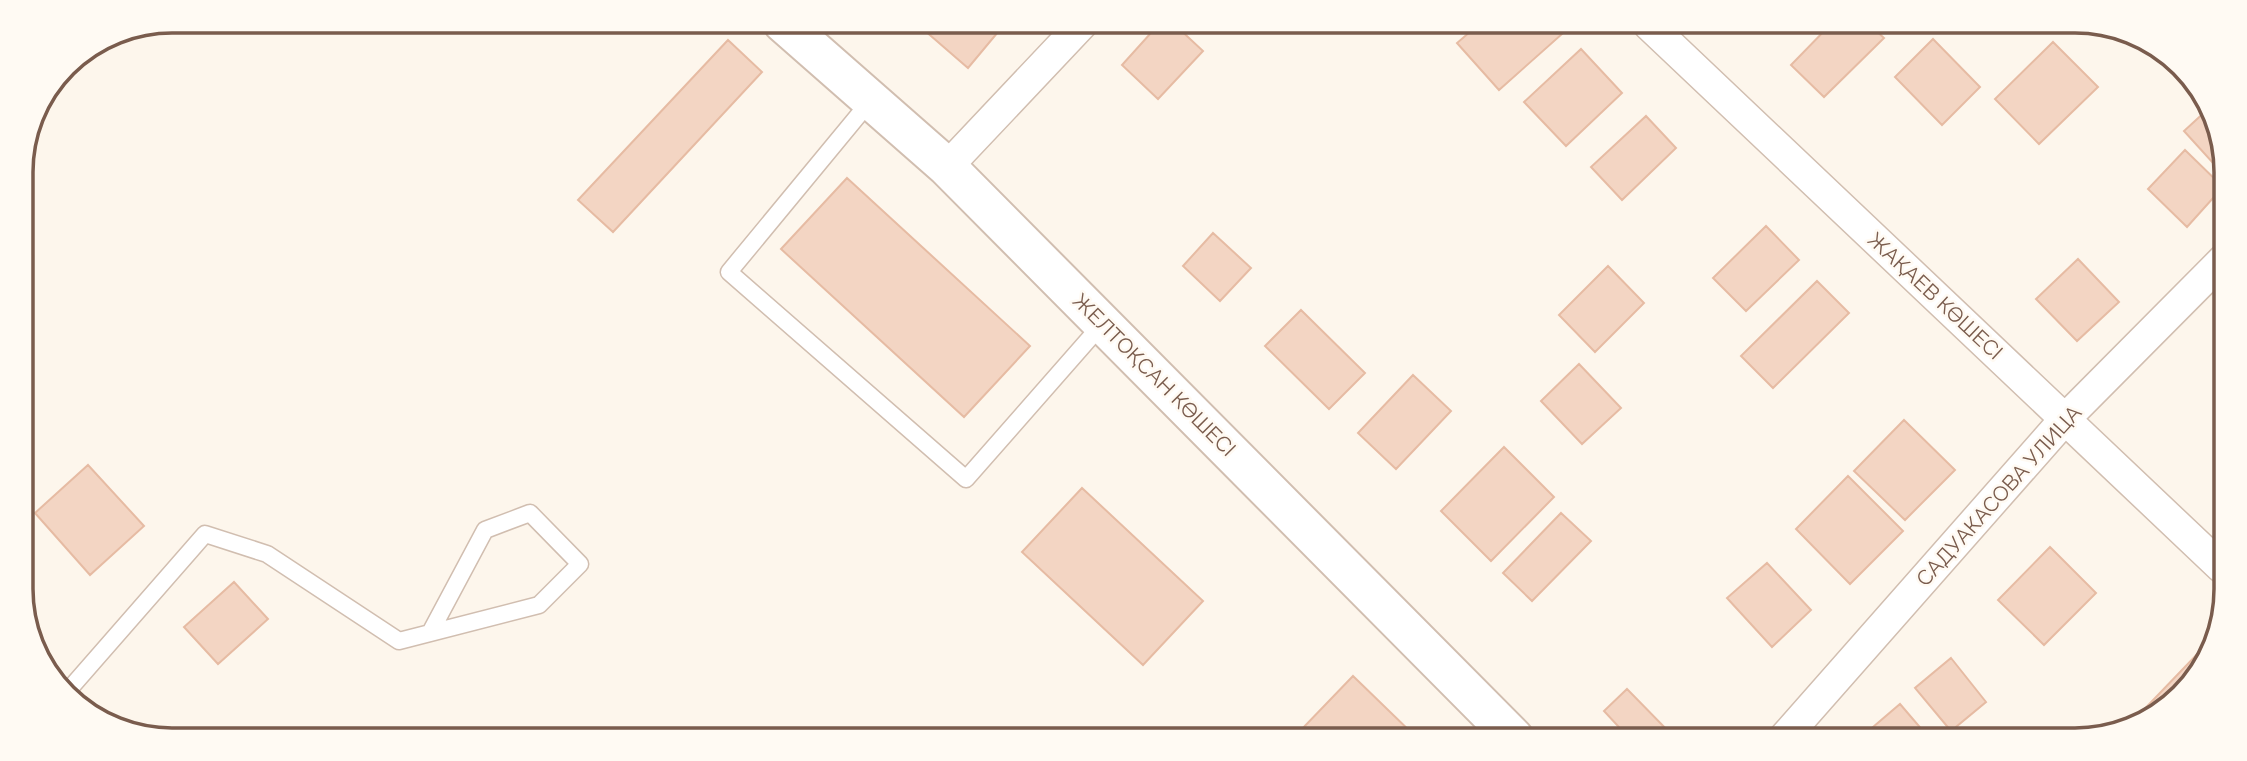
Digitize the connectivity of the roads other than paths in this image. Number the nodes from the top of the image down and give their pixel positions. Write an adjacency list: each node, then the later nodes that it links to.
1 (795, 33): 4 (street, ЖЕЛТОҚСАН КӨШЕСІ)
2 (1074, 33): 5 (street)
3 (1657, 33): 8 (street, ЖАҚАЕВ КӨШЕСІ)
4 (872, 100): 5 (street, ЖЕЛТОҚСАН КӨШЕСІ); 7 (lane)
5 (947, 167): 7 (street, ЖЕЛТОҚСАН КӨШЕСІ)
6 (2214, 268): 8 (street, САДУАКАСОВА УЛИЦА)
7 (1103, 323): 12 (street, ЖЕЛТОҚСАН КӨШЕСІ)
8 (2065, 419): 9 (street, ЖАҚАЕВ КӨШЕСІ); 13 (street, САДУАКАСОВА УЛИЦА)
9 (2214, 560)
10 (430, 633): 10 (lane); 11 (lane)
11 (73, 685)
12 (1503, 727)
13 (1793, 727)

